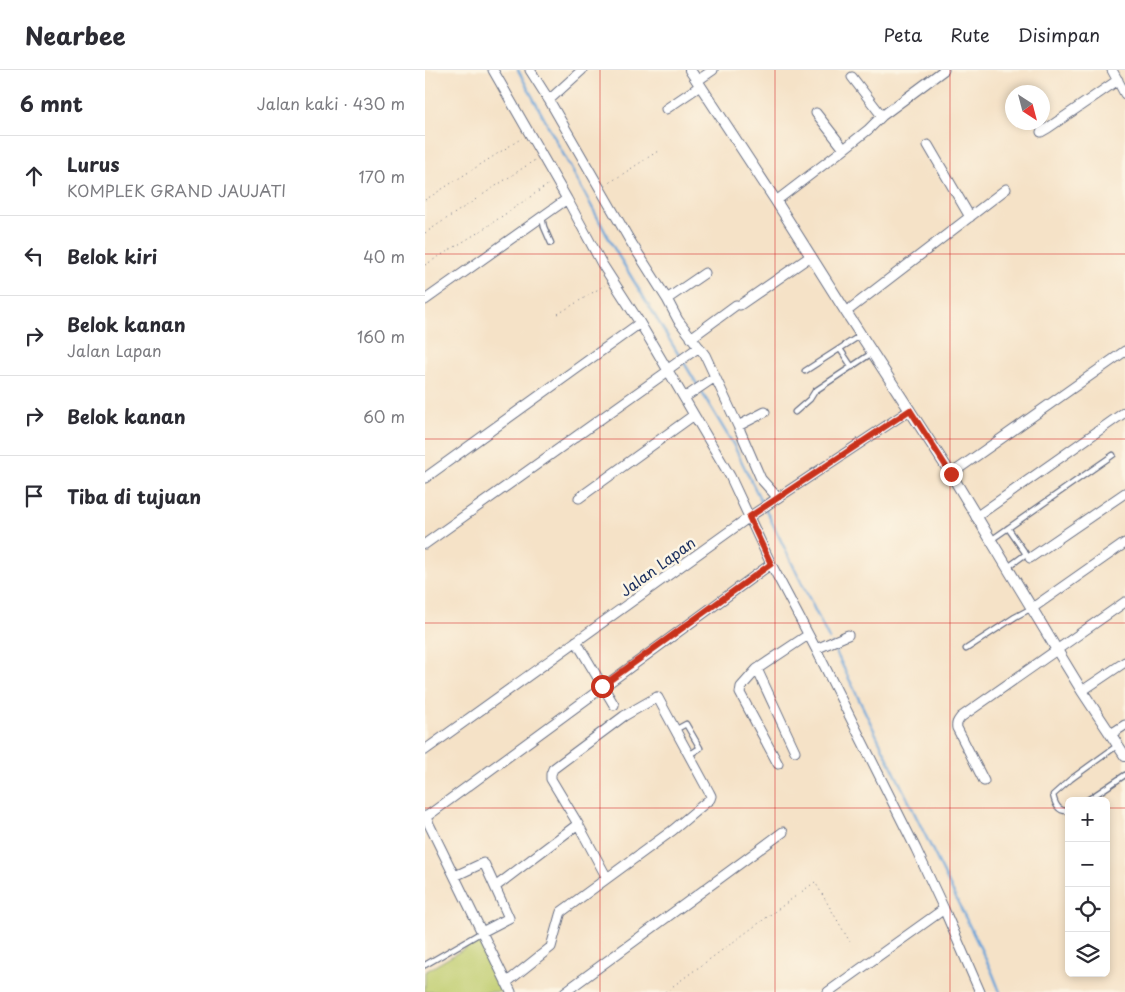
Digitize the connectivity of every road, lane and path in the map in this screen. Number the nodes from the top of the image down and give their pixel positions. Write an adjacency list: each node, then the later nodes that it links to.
1 (493, 70): 16 (street)
2 (530, 70): 11 (street)
3 (582, 70): 11 (street)
4 (690, 70): 9 (street)
5 (713, 70): 9 (street)
6 (944, 70): 14 (street)
7 (1112, 70): 10 (street)
8 (852, 77): 14 (street)
9 (698, 83): 12 (street); 26 (street)
10 (1122, 87): 15 (street)
11 (549, 100): 22 (street)
12 (666, 109)
13 (816, 113): 18 (street)
14 (883, 116): 18 (street)
15 (1041, 132)
16 (529, 133): 20 (street); 25 (path)
17 (927, 145): 28 (street)
18 (844, 149): 26 (street)
19 (658, 151): 22 (path)
20 (541, 155): 21 (street); 29 (path)
21 (556, 180): 24 (street); 32 (path)
22 (600, 189): 35 (street)
23 (1006, 189): 28 (street)
24 (567, 199): 27 (street); 34 (street)
25 (425, 200)
26 (776, 201): 31 (street)
27 (542, 217): 30 (lane); 36 (street)
28 (969, 217): 37 (street)
29 (425, 233)
30 (551, 243)
31 (811, 256): 37 (street); 41 (street)
32 (425, 266)
33 (705, 273): 35 (street)
34 (612, 281): 38 (path); 39 (street)
35 (667, 299): 41 (street)
36 (425, 300)
37 (845, 312): 40 (street)
38 (558, 314)
39 (640, 323): 47 (street); 59 (street)
40 (861, 335): 43 (lane); 45 (street)
41 (691, 338): 42 (street)
42 (696, 349): 47 (street); 49 (street)
43 (840, 349): 46 (lane); 48 (lane)
44 (1125, 352): 58 (street)
45 (872, 353): 46 (lane); 51 (street)
46 (852, 366): 53 (lane)
47 (668, 371): 50 (street); 68 (street)
48 (805, 371)
49 (713, 378): 50 (street); 56 (street)
50 (684, 398): 55 (street)
51 (910, 410): 58 (street); 62 (street, Jalan Lapan)
52 (765, 412): 56 (street)
53 (795, 412)
54 (1125, 412): 64 (street)
55 (694, 415): 61 (street); 63 (street)
56 (739, 426): 62 (street)
57 (1113, 455): 65 (lane)
58 (951, 474): 64 (street)
59 (425, 478)
60 (1125, 493): 69 (street)
61 (579, 498)
62 (775, 500): 63 (street, Jalan Lapan)
63 (750, 516): 70 (street); 76 (street, Jalan Lapan)
64 (976, 517): 66 (street)
65 (1008, 528): 66 (lane); 71 (lane)
66 (991, 541): 71 (street)
67 (1125, 542): 73 (street)
68 (425, 544)
69 (1030, 558)
70 (771, 564): 74 (street); 82 (street)
71 (1007, 568): 73 (street)
72 (1125, 602): 79 (street)
73 (1031, 608): 78 (lane); 79 (street)
74 (808, 635): 77 (street); 81 (street)
75 (844, 637): 77 (street)
76 (576, 641): 82 (street); 88 (street, Jalan Lapan)
77 (820, 647): 102 (street)
78 (966, 649)
79 (1057, 650): 83 (street); 93 (street)
80 (1125, 662): 83 (street)
81 (757, 669): 89 (street); 91 (street)
82 (602, 686): 84 (street); 96 (street)
83 (1082, 691): 86 (street)
84 (614, 705)
85 (1125, 725): 86 (street)
86 (1111, 734): 87 (street)
87 (1117, 745): 90 (street); 95 (lane)
88 (425, 750)
89 (795, 751)
90 (1125, 756)
91 (778, 764)
92 (1125, 775): 94 (lane)
93 (984, 781)
94 (1092, 797)
95 (1065, 811)
96 (425, 816): 99 (street)
97 (578, 824): 100 (street); 100 (street); 101 (street)
98 (783, 832): 108 (street)
99 (455, 876): 101 (street); 103 (street)
100 (607, 878): 106 (street)
101 (495, 887): 103 (street)
102 (944, 909): 110 (street); 111 (street)
103 (482, 932): 105 (lane); 106 (street)
104 (850, 942): 109 (path)
105 (425, 965)
106 (506, 983): 107 (street)
107 (511, 992)
108 (565, 992)
109 (665, 992)
110 (828, 992)
111 (980, 992)

